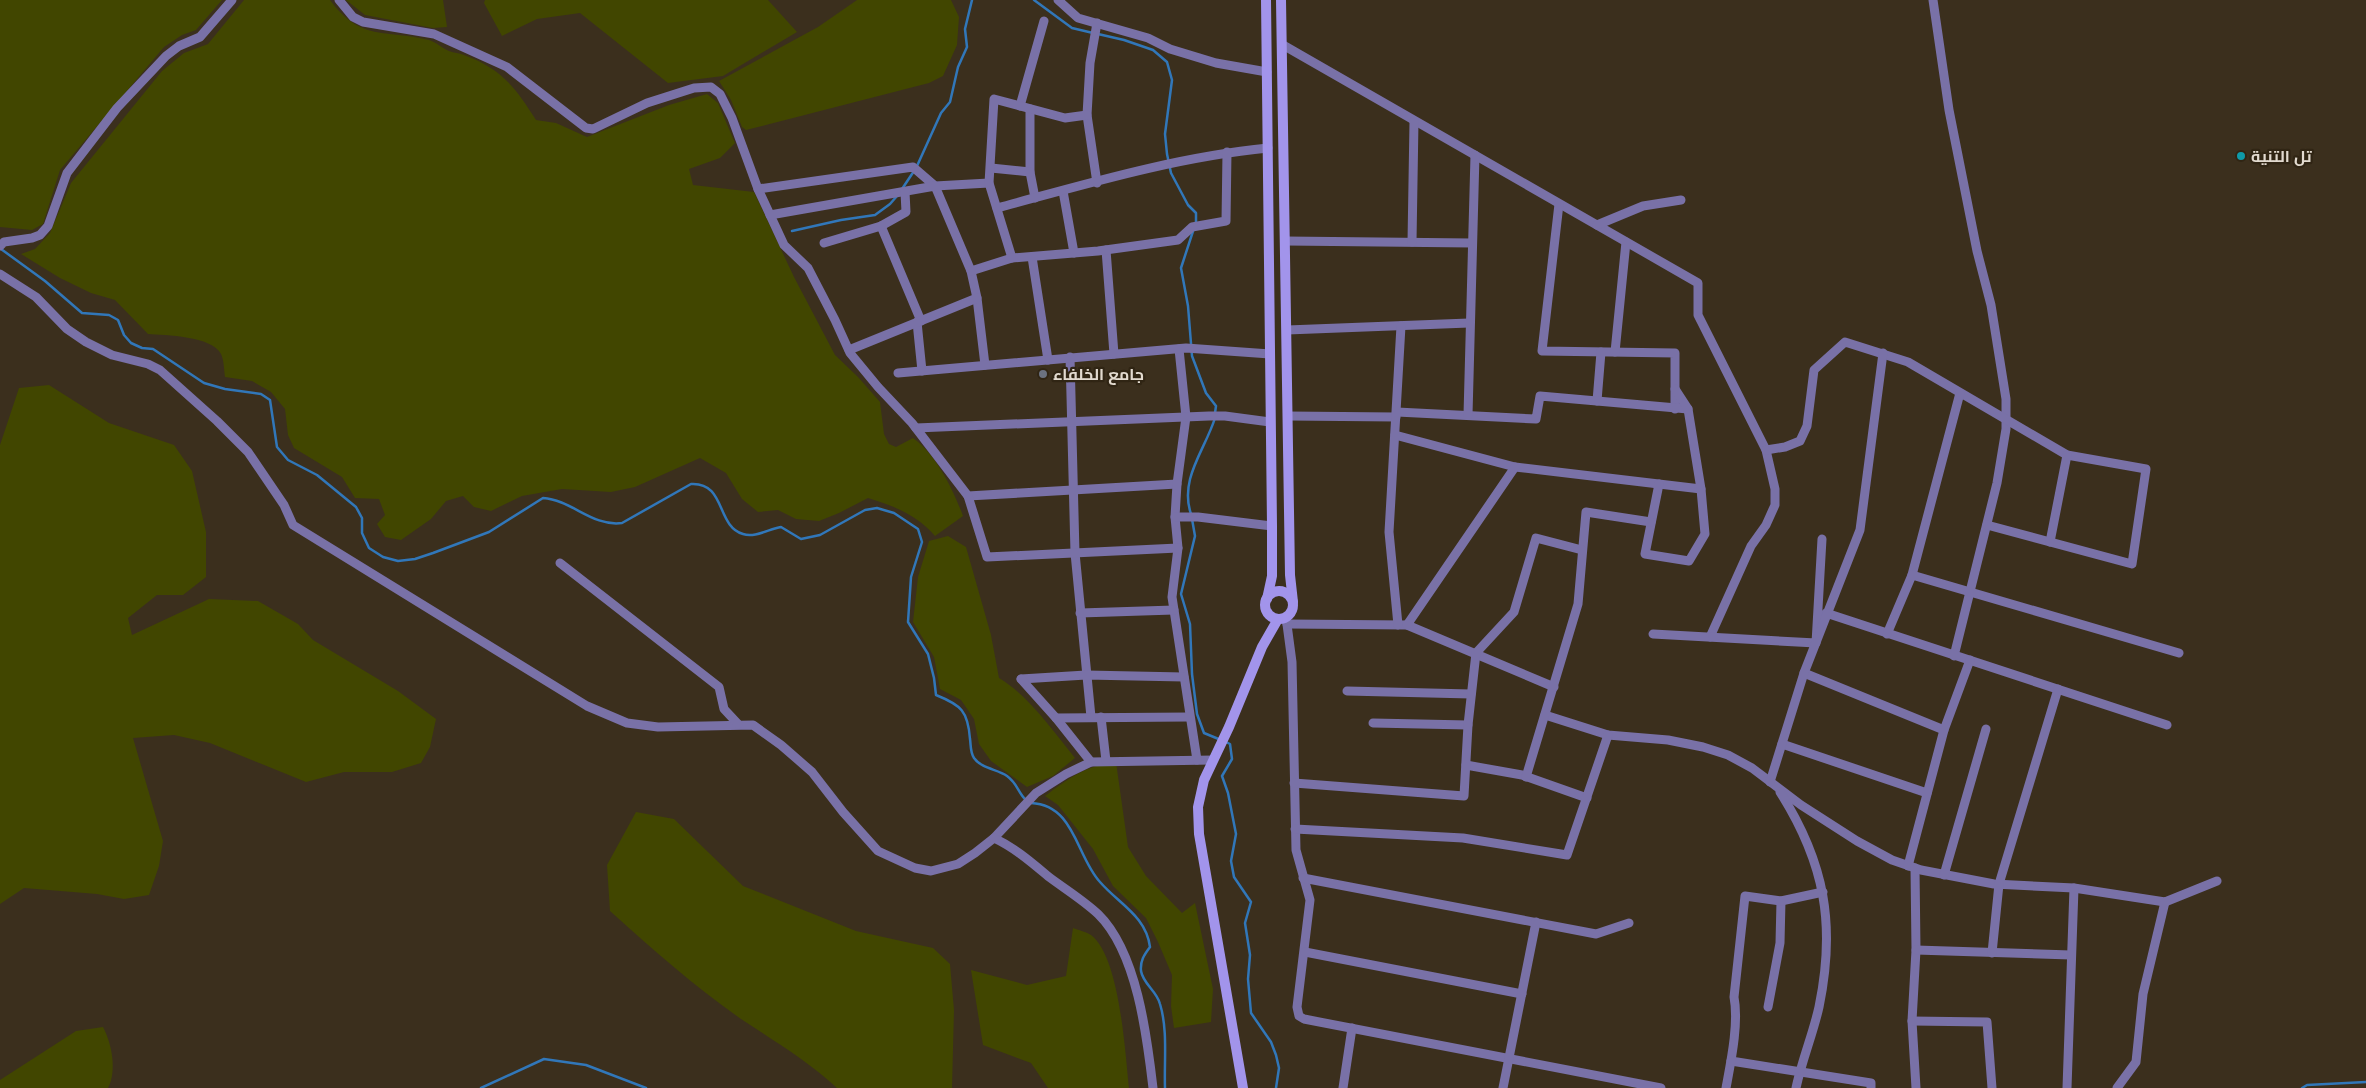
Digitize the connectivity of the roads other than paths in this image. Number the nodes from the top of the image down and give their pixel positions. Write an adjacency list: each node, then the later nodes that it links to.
1 (232, 0): 42 (street)
2 (339, 0): 25 (street)
3 (1058, 0): 8 (street)
4 (1266, 0): 10 (main road)
5 (1281, 0): 9 (main road)
6 (1933, 0): 75 (street)
7 (1044, 21): 11 (street)
8 (1097, 25): 10 (street); 13 (street)
9 (1283, 45): 14 (street); 21 (main road)
10 (1267, 72): 15 (main road)
11 (1020, 106): 12 (street); 18 (street)
12 (1030, 109): 13 (street); 19 (street)
13 (1087, 115): 22 (street)
14 (1414, 120): 17 (street); 38 (street)
15 (1268, 148): 16 (street); 20 (main road)
16 (1227, 152): 22 (street); 43 (street)
17 (1474, 155): 32 (street); 41 (street)
18 (991, 168): 19 (street); 23 (street)
19 (1030, 172): 30 (street)
20 (1268, 175): 21 (main road); 28 (main road)
21 (1286, 176): 29 (main road)
22 (1097, 183): 26 (street)
23 (989, 184): 24 (street); 33 (street)
24 (936, 186): 25 (street); 27 (street); 47 (street)
25 (758, 189): 34 (street)
26 (1063, 191): 30 (street); 44 (street)
27 (904, 192): 34 (street); 36 (street)
28 (1269, 197): 29 (main road); 59 (main road)
29 (1286, 197): 37 (main road)
30 (1035, 198): 33 (street)
31 (1682, 200): 35 (street)
32 (1560, 204): 35 (street); 56 (street)
33 (997, 208): 46 (street)
34 (770, 215): 55 (street)
35 (1596, 225): 39 (street)
36 (881, 226): 40 (street); 50 (street)
37 (1286, 241): 38 (street); 53 (main road)
38 (1412, 242): 41 (street)
39 (1626, 242): 57 (street); 80 (street)
40 (824, 243)
41 (1472, 243): 51 (street)
42 (2, 244)
43 (1106, 250): 44 (street); 58 (street)
44 (1074, 253): 45 (street)
45 (1032, 257): 46 (street); 62 (street)
46 (1012, 258): 47 (street)
47 (971, 272): 49 (street)
48 (0, 274): 129 (street)
49 (977, 298): 50 (street); 63 (street)
50 (919, 322): 55 (street); 64 (street)
51 (1469, 323): 52 (street); 72 (street)
52 (1401, 326): 53 (street); 71 (street)
53 (1287, 330): 73 (main road)
54 (1183, 348): 58 (street); 59 (street); 74 (street)
55 (849, 350): 78 (street)
56 (1601, 352): 57 (street); 68 (street)
57 (1615, 352): 66 (street)
58 (1114, 354): 61 (street)
59 (1270, 354): 77 (main road)
60 (1883, 354): 67 (street); 80 (street); 104 (street)
61 (1070, 357): 62 (street); 76 (street)
62 (1048, 360): 63 (street)
63 (984, 365): 64 (street)
64 (922, 371): 65 (street)
65 (898, 373)
66 (1675, 389): 69 (street); 70 (street)
67 (1960, 393): 75 (street); 98 (street)
68 (1597, 401): 69 (street); 72 (street)
69 (1675, 408): 70 (street)
70 (1688, 409): 85 (street)
71 (1396, 414): 72 (street); 73 (street); 79 (street)
72 (1468, 415)
73 (1288, 416): 100 (main road)
74 (1186, 417): 76 (street); 77 (street); 83 (street)
75 (2006, 421): 81 (street); 90 (street)
76 (1072, 422): 78 (street); 86 (street)
77 (1270, 422): 91 (main road)
78 (916, 428): 87 (street)
79 (1395, 435): 82 (street); 106 (street)
80 (1766, 450): 109 (street)
81 (2067, 455): 93 (street); 93 (street)
82 (1515, 467): 84 (street); 106 (street)
83 (1177, 484): 86 (street); 88 (street)
84 (1659, 484): 85 (street); 89 (street)
85 (1701, 488): 89 (street)
86 (1074, 489): 87 (street); 96 (street)
87 (968, 496): 96 (street)
88 (1175, 517): 91 (street); 94 (street)
89 (1651, 522): 95 (street)
90 (1987, 525): 93 (street); 99 (street)
91 (1272, 526): 101 (main road)
92 (1822, 539): 110 (street)
93 (2050, 542)
94 (1178, 548): 96 (street); 102 (street)
95 (1582, 550): 112 (street); 119 (street)
96 (1075, 553): 103 (street)
97 (560, 563): 129 (street)
98 (1912, 575): 99 (street); 108 (street)
99 (1971, 592): 113 (street); 114 (street)
100 (1293, 602): 101 (main road); 105 (main road)
101 (1266, 604): 105 (main road); 111 (main road)
102 (1174, 610): 103 (street); 118 (street)
103 (1080, 612): 117 (street)
104 (1826, 613): 108 (street); 110 (street)
105 (1284, 620): 106 (street); 111 (main road); 143 (street)
106 (1402, 625): 112 (street)
107 (1653, 634): 109 (street)
108 (1887, 634): 114 (street)
109 (1710, 637): 110 (street)
110 (1816, 643): 116 (street)
111 (1262, 647): 136 (main road)
112 (1476, 653): 119 (street); 122 (street)
113 (2179, 653)
114 (1954, 656): 115 (street)
115 (1970, 660): 120 (street); 132 (street)
116 (1804, 673): 132 (street); 135 (street)
117 (1086, 675): 118 (street); 124 (street); 127 (street)
118 (1184, 677): 126 (street)
119 (1554, 686): 123 (street)
120 (2058, 689): 131 (street); 153 (street)
121 (1347, 691): 122 (street)
122 (1471, 694): 130 (street)
123 (1545, 715): 134 (street); 141 (street)
124 (1091, 717): 125 (street); 127 (street)
125 (1101, 717): 126 (street); 138 (street)
126 (1190, 717): 137 (street)
127 (1056, 718): 139 (street)
128 (1372, 723): 130 (street)
129 (738, 724): 148 (street)
130 (1468, 725): 140 (street)
131 (2167, 725)
132 (1944, 730): 145 (street)
133 (1986, 730): 150 (street)
134 (1608, 735): 142 (street); 146 (street)
135 (1782, 744): 142 (street); 145 (street)
136 (1215, 756): 137 (street); 172 (main road)
137 (1196, 760): 138 (street)
138 (1106, 761): 139 (street)
139 (1091, 762): 148 (street)
140 (1466, 765): 141 (street); 143 (street)
141 (1526, 777): 146 (street)
142 (1770, 782): 144 (street)
143 (1294, 783): 147 (street)
144 (1777, 788): 149 (street); 155 (street)
145 (1927, 793): 149 (street)
146 (1587, 798): 147 (street)
147 (1295, 829): 151 (street)
148 (994, 838): 171 (street)
149 (1911, 867): 150 (street); 160 (street)
150 (1944, 875): 153 (street)
151 (1303, 878): 158 (street); 161 (street)
152 (2217, 880): 157 (street)
153 (1999, 884): 154 (street); 162 (street)
154 (2074, 888): 157 (street); 163 (street)
155 (1823, 892): 156 (street); 170 (street)
156 (1781, 901): 165 (street); 169 (street)
157 (2164, 902): 182 (street)
158 (1536, 922): 159 (street); 164 (street)
159 (1629, 923)
160 (1916, 950): 162 (street); 166 (street)
161 (1305, 952): 164 (street); 167 (street)
162 (1992, 953): 163 (street)
163 (2071, 955): 181 (street)
164 (1522, 994): 168 (street)
165 (1768, 1006)
166 (1912, 1021): 179 (street); 180 (street)
167 (1352, 1028): 168 (street); 173 (street)
168 (1509, 1058): 174 (street); 175 (street)
169 (1731, 1061): 170 (street); 176 (street)
170 (1800, 1071): 177 (street); 178 (street)
171 (1153, 1088)
172 (1243, 1088)
173 (1343, 1088)
174 (1503, 1088)
175 (1661, 1088)
176 (1726, 1088)
177 (1796, 1088)
178 (1871, 1088)
179 (1916, 1088)
180 (1992, 1088)
181 (2066, 1088)
182 (2117, 1088)

